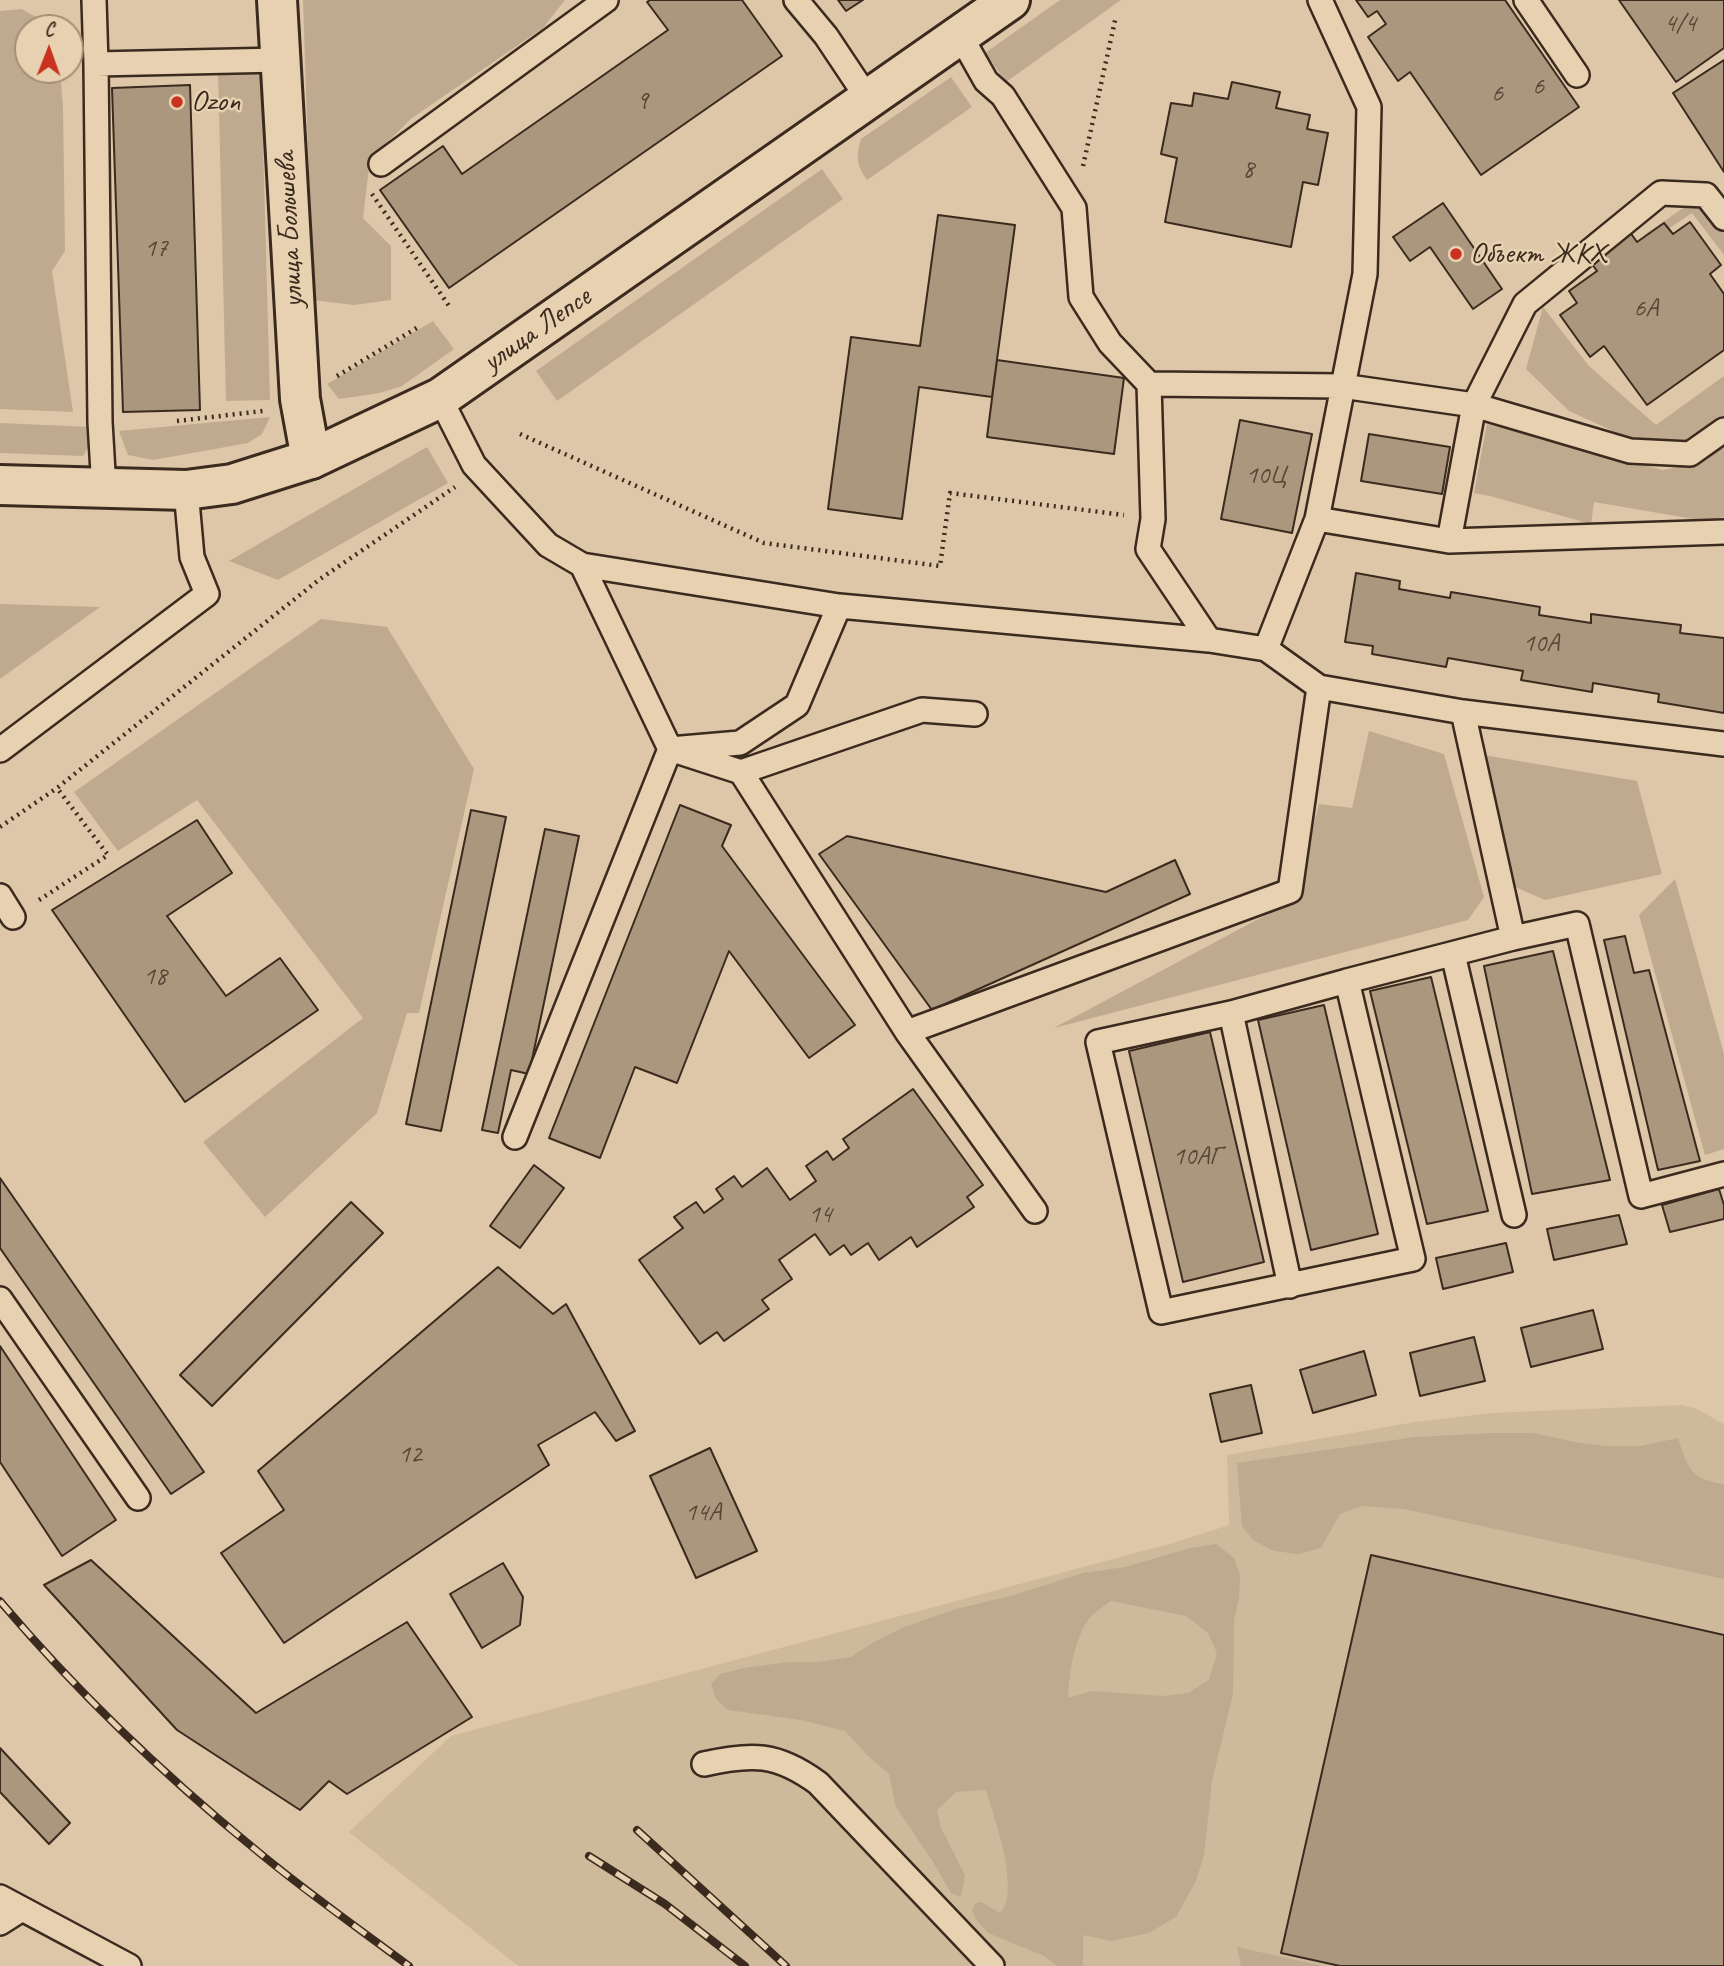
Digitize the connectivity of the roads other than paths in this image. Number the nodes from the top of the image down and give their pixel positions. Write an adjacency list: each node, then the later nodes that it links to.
1 (94, 0): 10 (lane)
2 (277, 0): 9 (main road, улица Большева)
3 (606, 0): 13 (lane)
4 (796, 0): 12 (lane)
5 (1010, 0): 8 (main road, улица Лепсе)
6 (1320, 0): 16 (lane)
7 (1526, 0): 11 (lane)
8 (960, 35): 12 (main road, улица Лепсе); 15 (lane)
9 (280, 60): 10 (lane); 20 (main road, улица Большева)
10 (96, 64): 22 (lane)
11 (1577, 75)
12 (868, 99): 17 (main road, улица Лепсе)
13 (380, 164)
14 (1724, 218): 18 (lane)
15 (1149, 384): 16 (lane); 29 (lane)
16 (1342, 386): 18 (lane); 24 (lane)
17 (440, 398): 20 (main road, улица Лепсе); 27 (lane)
18 (1474, 405): 19 (lane); 26 (lane)
19 (1724, 430)
20 (311, 459): 23 (main road, улица Лепсе)
21 (0, 485): 22 (main road, улица Лепсе)
22 (104, 489): 23 (main road, улица Лепсе)
23 (186, 490): 36 (lane)
24 (1317, 519): 26 (lane); 30 (lane)
25 (1724, 532): 26 (lane)
26 (1449, 541)
27 (582, 565): 28 (lane); 35 (lane)
28 (839, 606): 29 (lane); 35 (lane)
29 (1209, 640): 30 (lane)
30 (1266, 649): 31 (lane)
31 (1319, 687): 32 (lane); 44 (lane)
32 (1463, 712): 34 (lane); 40 (lane)
33 (975, 714): 37 (lane)
34 (1724, 744)
35 (670, 749): 37 (lane); 45 (lane)
36 (0, 750)
37 (741, 772): 44 (lane)
38 (0, 896): 39 (lane)
39 (13, 917)
40 (1513, 938): 41 (lane); 46 (lane)
41 (1453, 954): 42 (lane); 48 (lane)
42 (1347, 981): 43 (lane); 49 (lane)
43 (1231, 1013): 49 (lane); 49 (lane)
44 (907, 1032): 47 (lane)
45 (515, 1137)
46 (1724, 1174)
47 (1035, 1211)
48 (1514, 1215)
49 (1290, 1286)
50 (0, 1299): 51 (lane)
51 (138, 1498)
52 (704, 1764): 57 (lane)
53 (0, 1897): 54 (lane)
54 (22, 1909): 55 (lane); 56 (lane)
55 (0, 1923)
56 (129, 1966)
57 (992, 1966)

